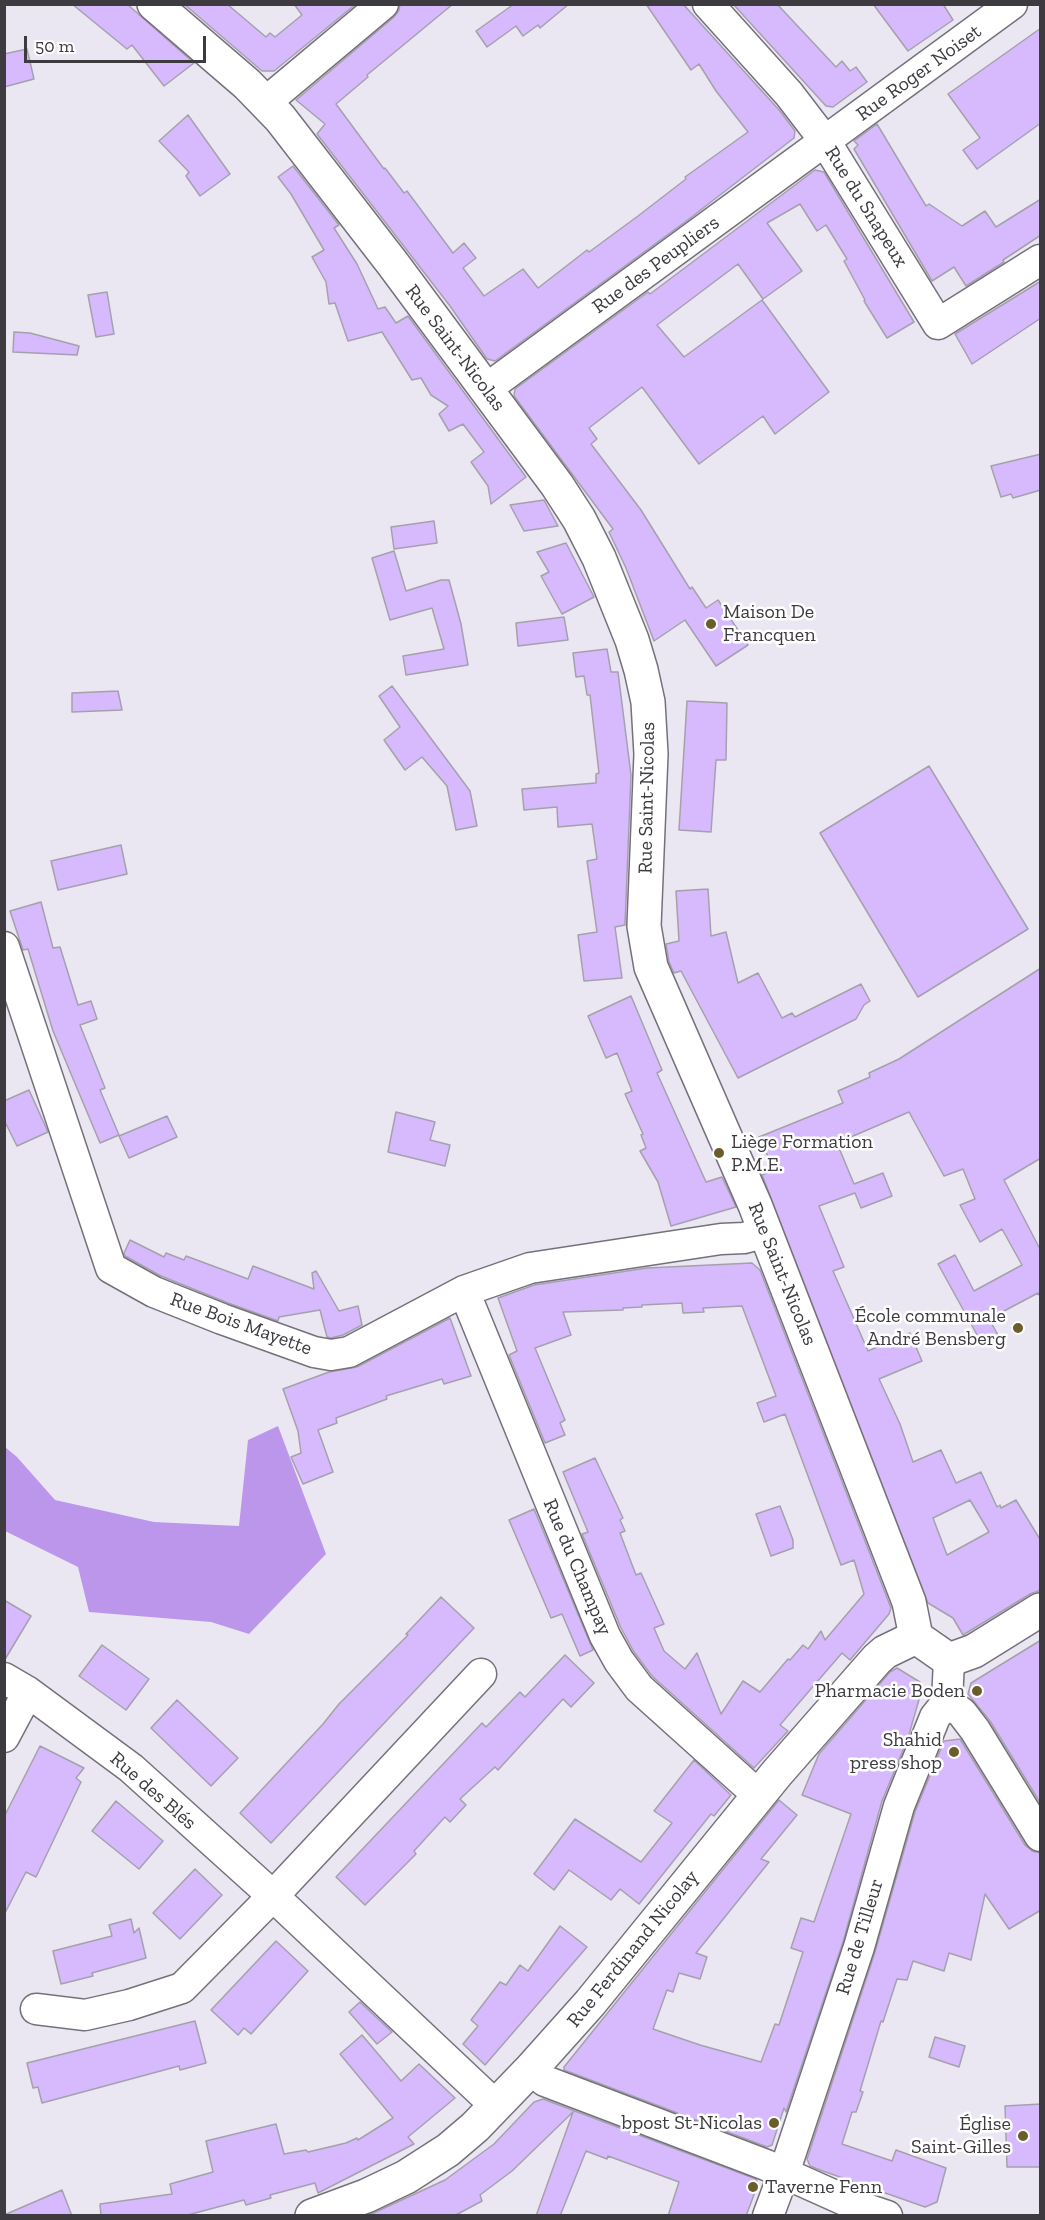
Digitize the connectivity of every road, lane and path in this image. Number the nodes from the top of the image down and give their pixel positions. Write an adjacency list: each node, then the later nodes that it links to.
1 (154, 4): 5 (street, Rue Saint-Nicolas)
2 (383, 4): 5 (street)
3 (708, 4): 6 (street, Rue du Snapeux)
4 (1012, 4): 6 (street, Rue Roger Noiset)
5 (266, 102): 8 (street, Rue Saint-Nicolas)
6 (825, 141): 7 (street, Rue du Snapeux); 8 (street, Rue des Peupliers)
7 (1041, 260)
8 (486, 389): 10 (street, Rue Saint-Nicolas)
9 (4, 947): 11 (street, Rue Bois Mayette)
10 (766, 1232): 11 (street, Rue Bois Mayette); 13 (street, Rue Saint-Nicolas)
11 (464, 1291): 19 (street, Rue du Champay)
12 (1041, 1610): 14 (street)
13 (916, 1637): 14 (street); 19 (street, Rue Ferdinand Nicolay)
14 (949, 1660): 17 (street, Rue de Tilleur)
15 (481, 1674): 21 (street)
16 (16, 1685): 18 (street, Rue des Blés); 21 (street, Rue des Blés)
17 (947, 1702): 20 (street); 25 (street, Rue de Tilleur)
18 (4, 1737)
19 (758, 1795): 23 (street, Rue Ferdinand Nicolay)
20 (1041, 1836)
21 (273, 1896): 22 (street); 24 (street, Rue des Blés)
22 (36, 2009)
23 (531, 2069): 24 (street, Rue Ferdinand Nicolay); 25 (street)
24 (496, 2106): 26 (street, Rue Ferdinand Nicolay)
25 (784, 2173): 27 (street, Rue de Tilleur); 28 (street)
26 (312, 2216)
27 (768, 2216)
28 (887, 2216)

